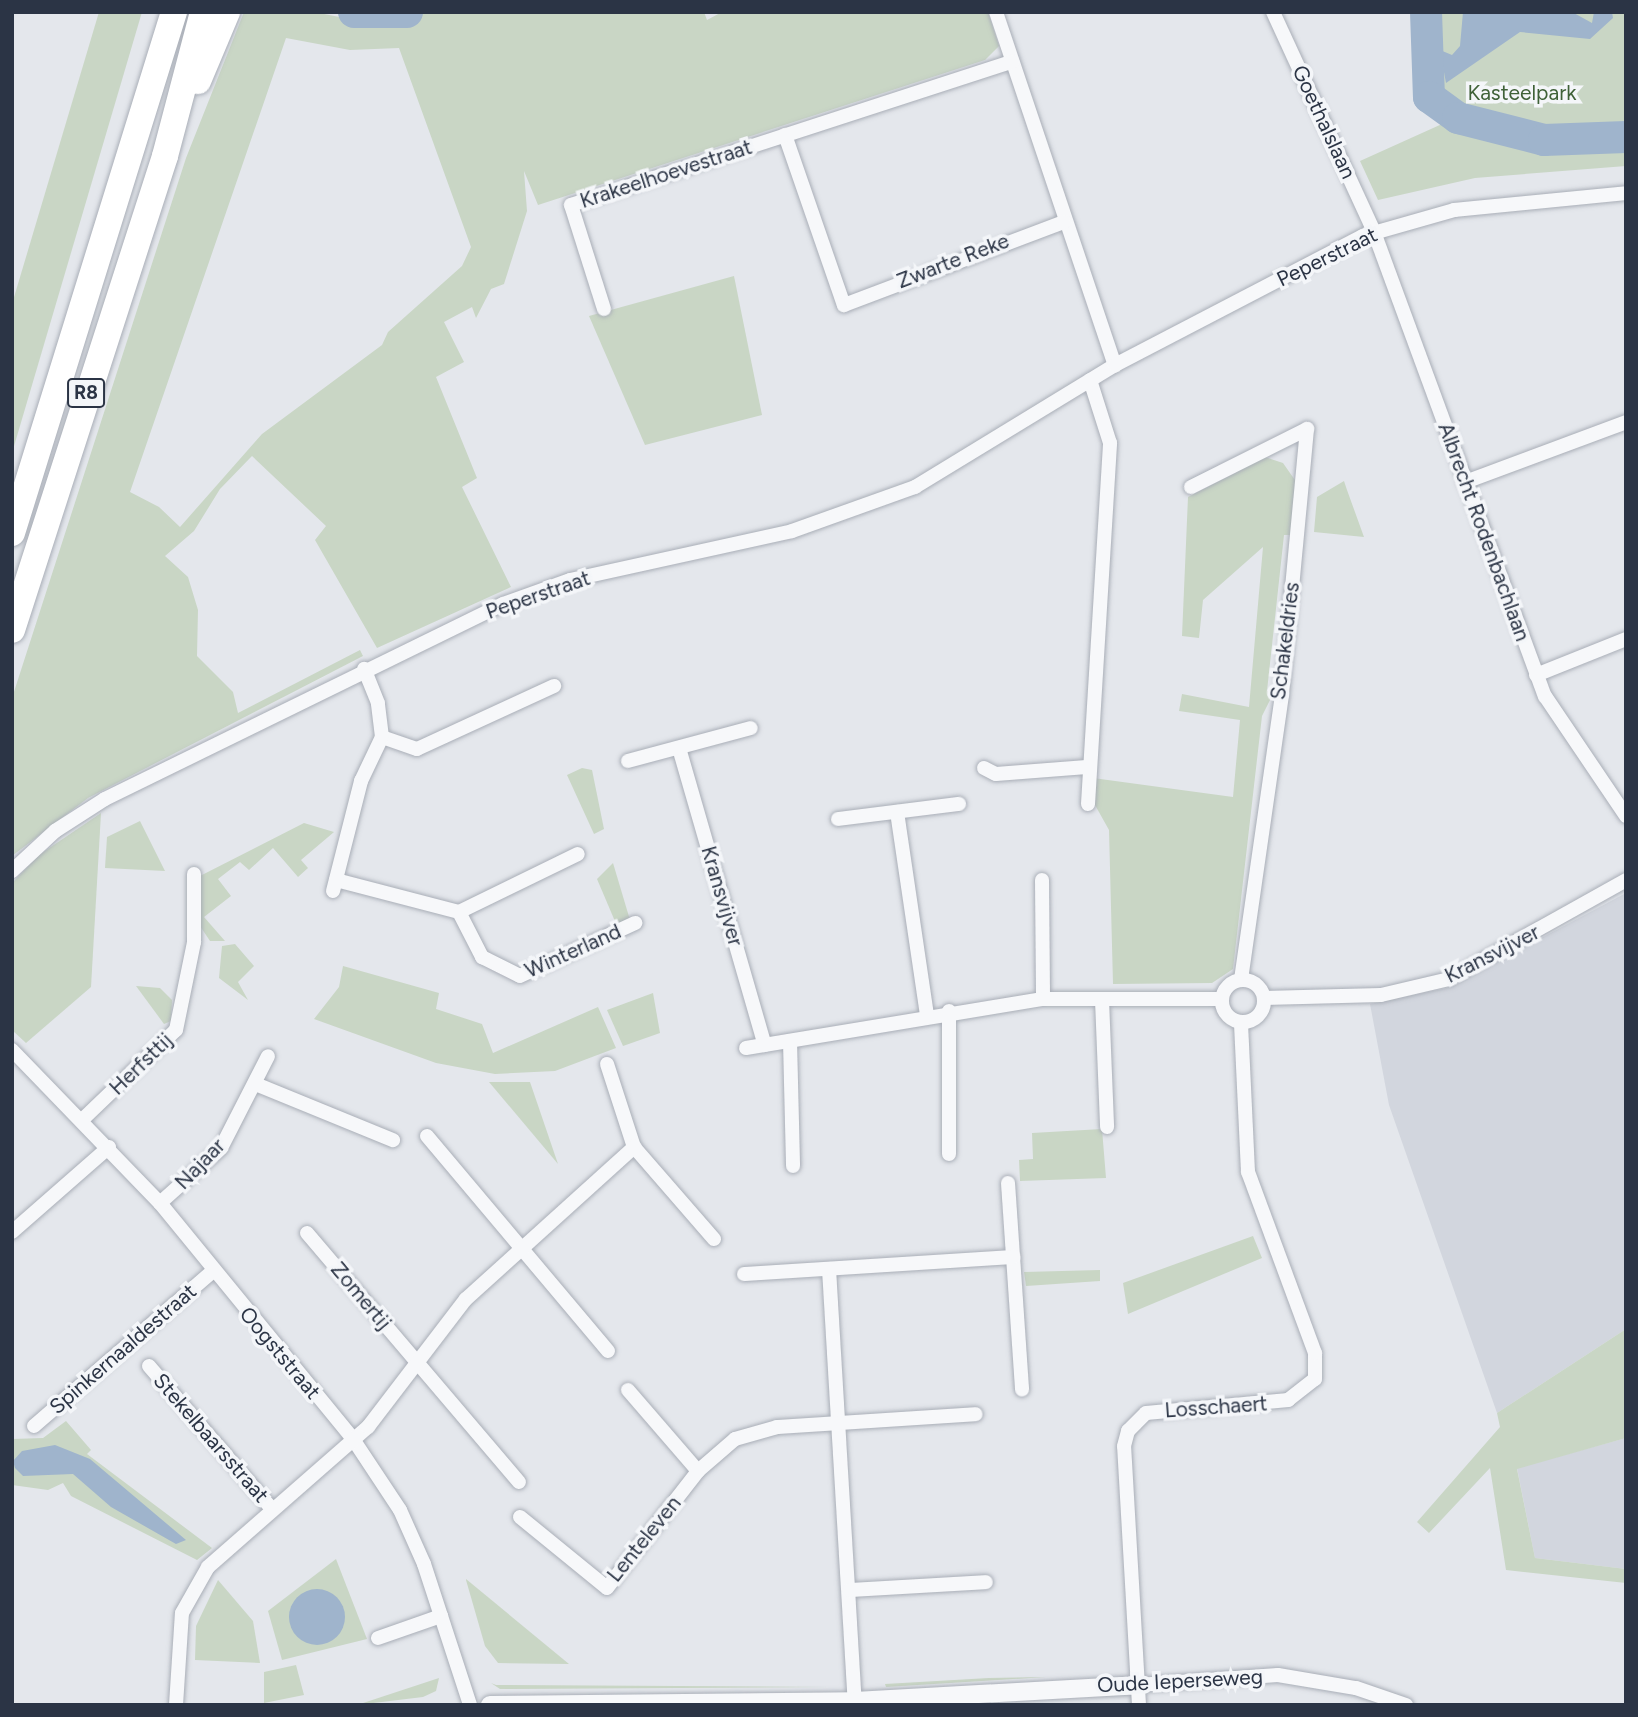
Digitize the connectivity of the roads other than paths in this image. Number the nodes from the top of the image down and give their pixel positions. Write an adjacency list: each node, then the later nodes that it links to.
1 (158, 12): 9 (highway, R8)
2 (174, 12): 9 (highway, R8)
3 (203, 12): 10 (highway, R8)
4 (227, 12): 10 (highway, R8)
5 (996, 12): 7 (street)
6 (1273, 12): 13 (street, Goethalslaan)
7 (1012, 62): 8 (street, Krakeelhoevestraat); 12 (street)
8 (785, 135): 12 (street, Zwarte Reke); 14 (street, Krakeelhoevestraat)
9 (133, 143): 20 (highway, R8)
10 (165, 156): 21 (highway, R8)
11 (1626, 193): 13 (street, Peperstraat)
12 (1064, 222): 15 (street)
13 (1374, 232): 15 (street, Peperstraat); 18 (street, Albrecht Rodenbachlaan)
14 (604, 309)
15 (1115, 365): 16 (street, Peperstraat)
16 (1090, 380): 23 (street, Peperstraat); 30 (street)
17 (1626, 422): 18 (street)
18 (1465, 482): 24 (street, Albrecht Rodenbachlaan)
19 (1191, 487): 44 (street, Schakeldries)
20 (12, 533)
21 (12, 631)
22 (1626, 639): 24 (street)
23 (364, 669): 27 (street); 38 (street, Peperstraat)
24 (1536, 675): 35 (street, Albrecht Rodenbachlaan)
25 (554, 685): 27 (street)
26 (751, 728): 28 (street)
27 (382, 737): 42 (street)
28 (679, 748): 29 (street); 53 (street, Kransvijver)
29 (628, 761)
30 (1087, 767): 31 (street); 33 (street)
31 (984, 768)
32 (959, 804): 34 (street)
33 (1088, 804)
34 (897, 812): 36 (street); 50 (street)
35 (1626, 816)
36 (838, 820)
37 (578, 854): 42 (street)
38 (12, 871)
39 (194, 874): 59 (street, Herfsttij)
40 (1042, 880): 46 (street)
41 (1626, 880): 45 (street, Kransvijver)
42 (459, 912): 43 (street, Winterland)
43 (635, 923)
44 (1241, 980): 45 (street); 47 (street)
45 (1264, 998): 51 (street)
46 (1043, 999): 48 (street); 49 (street)
47 (1222, 999): 48 (street); 51 (street)
48 (1102, 1000): 60 (street)
49 (949, 1011): 50 (street); 65 (street)
50 (926, 1014): 52 (street)
51 (1241, 1022): 94 (street, Losschaert)
52 (790, 1041): 53 (street); 66 (street)
53 (765, 1045): 54 (street)
54 (746, 1048)
55 (12, 1051): 59 (street, Oogststraat)
56 (268, 1056): 58 (street, Najaar)
57 (607, 1064): 64 (street)
58 (258, 1085): 62 (street); 68 (street, Najaar)
59 (82, 1120): 63 (street, Oogststraat)
60 (1107, 1127)
61 (427, 1136): 72 (street)
62 (393, 1140)
63 (109, 1147): 68 (street, Oogststraat); 69 (street)
64 (634, 1147): 71 (street); 72 (street)
65 (948, 1154)
66 (793, 1166)
67 (1008, 1183): 73 (street)
68 (160, 1203): 75 (street, Oogststraat)
69 (12, 1232)
70 (307, 1233): 78 (street, Zomertij)
71 (714, 1239)
72 (519, 1245): 77 (street); 78 (street)
73 (1013, 1257): 74 (street); 81 (street)
74 (829, 1269): 76 (street); 83 (street)
75 (212, 1272): 84 (street, Spinkernaaldestraat); 85 (street, Oogststraat)
76 (744, 1274)
77 (608, 1350)
78 (415, 1359): 85 (street); 87 (street, Zomertij)
79 (149, 1366): 88 (street, Stekelbaarsstraat)
80 (628, 1390): 86 (street)
81 (1022, 1390)
82 (976, 1414): 83 (street, Lenteleven)
83 (839, 1423): 86 (street, Lenteleven); 91 (street)
84 (34, 1426)
85 (353, 1439): 88 (street); 92 (street, Oogststraat)
86 (698, 1471): 89 (street, Lenteleven)
87 (519, 1482)
88 (272, 1509): 96 (street)
89 (520, 1517)
90 (986, 1583): 91 (street)
91 (849, 1590): 95 (street)
92 (441, 1616): 93 (street); 97 (street, Oogststraat)
93 (379, 1638)
94 (1138, 1685): 95 (street, Oude Ieperseweg); 99 (street); 100 (street, Oude Ieperseweg)
95 (855, 1701): 98 (street, Oude Ieperseweg)
96 (176, 1705)
97 (470, 1705)
98 (490, 1705)
99 (1139, 1705)
100 (1406, 1705)

